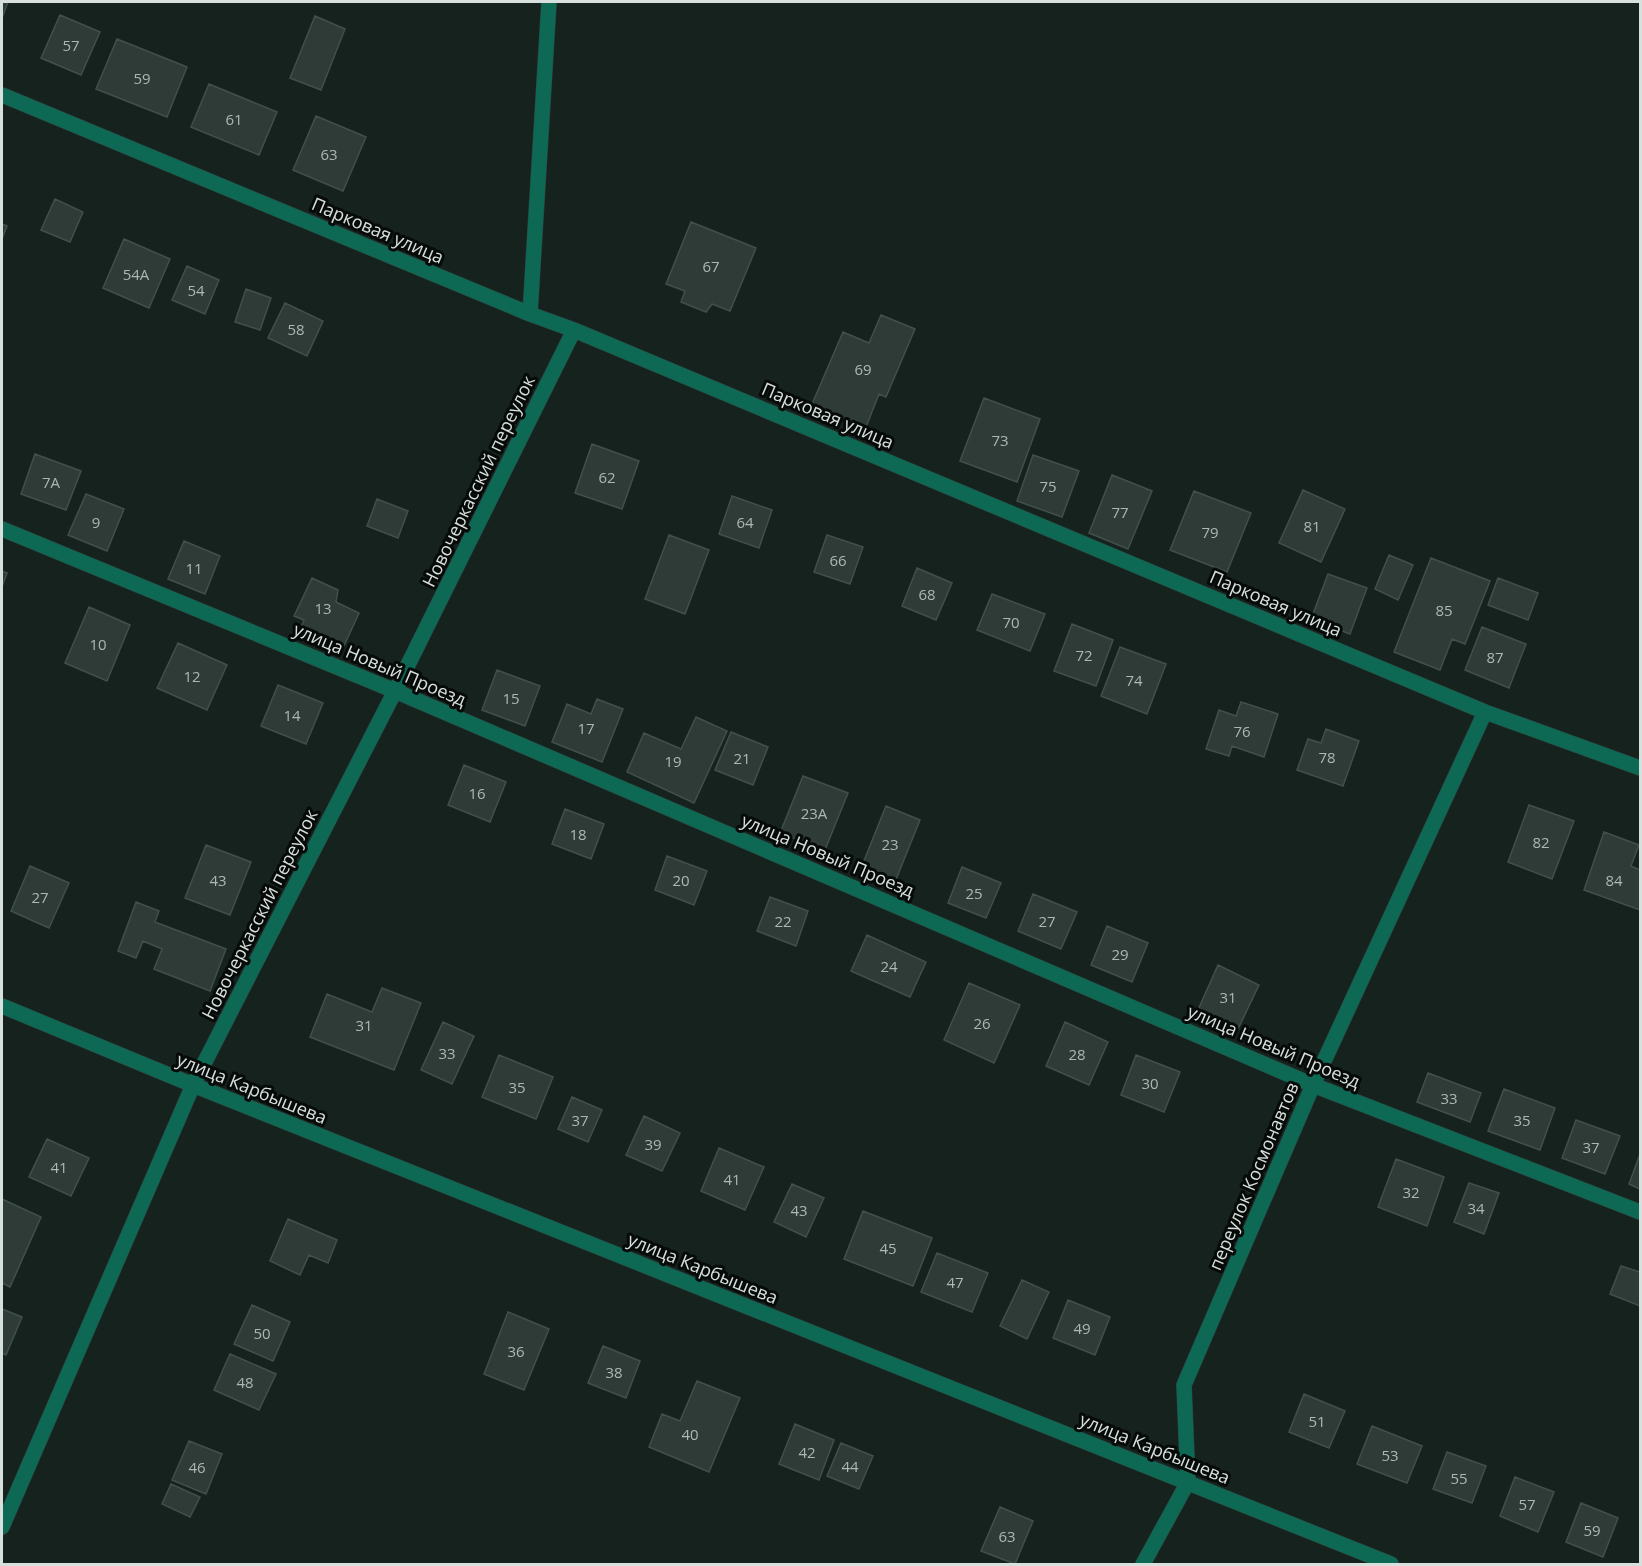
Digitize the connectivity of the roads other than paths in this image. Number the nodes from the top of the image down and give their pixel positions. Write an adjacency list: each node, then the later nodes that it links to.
1 (549, 2): 3 (street)
2 (2, 95): 3 (street, Парковая улица)
3 (530, 315): 4 (street, Парковая улица)
4 (574, 330): 6 (street, Новочеркасский переулок); 7 (street, Парковая улица)
5 (2, 529): 6 (street, улица Новый Проезд)
6 (395, 691): 10 (street, Новочеркасский переулок); 11 (street, улица Новый Проезд)
7 (1485, 712): 8 (street, Парковая улица); 11 (street, переулок Космонавтов)
8 (1641, 768)
9 (2, 1006): 10 (street, улица Карбышева)
10 (193, 1085): 13 (street, улица Карбышева); 14 (street, Новочеркасский переулок)
11 (1313, 1085): 12 (street, улица Новый Проезд); 13 (street, переулок Космонавтов)
12 (1641, 1212)
13 (1188, 1482): 15 (street); 16 (street, улица Карбышева)
14 (2, 1527)
15 (1143, 1564)
16 (1391, 1564)

